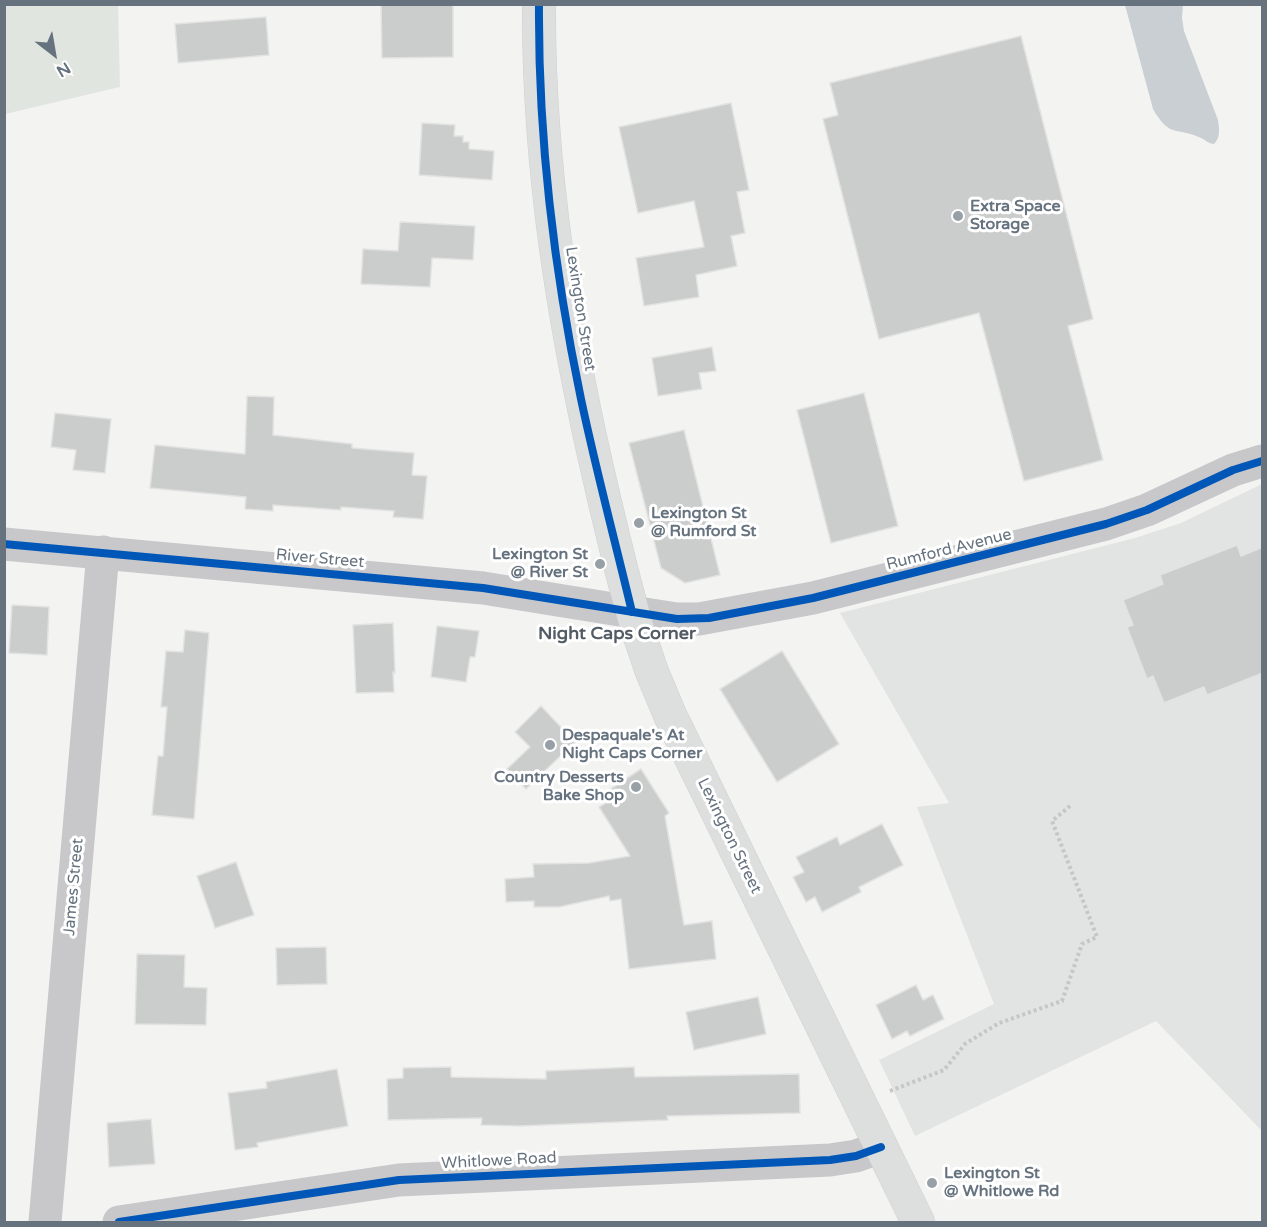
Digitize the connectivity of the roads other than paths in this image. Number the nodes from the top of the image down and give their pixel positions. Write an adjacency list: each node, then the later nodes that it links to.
1 (539, 4): 5 (main road, Lexington Street)
2 (1263, 461): 5 (street, Rumford Avenue)
3 (4, 544): 4 (street, River Street)
4 (103, 552): 5 (street, River Street); 7 (street, James Street)
5 (632, 612): 6 (main road, Lexington Street)
6 (881, 1147): 8 (street, Whitlowe Road); 9 (main road, Lexington Street)
7 (45, 1222)
8 (119, 1222)
9 (918, 1222)

